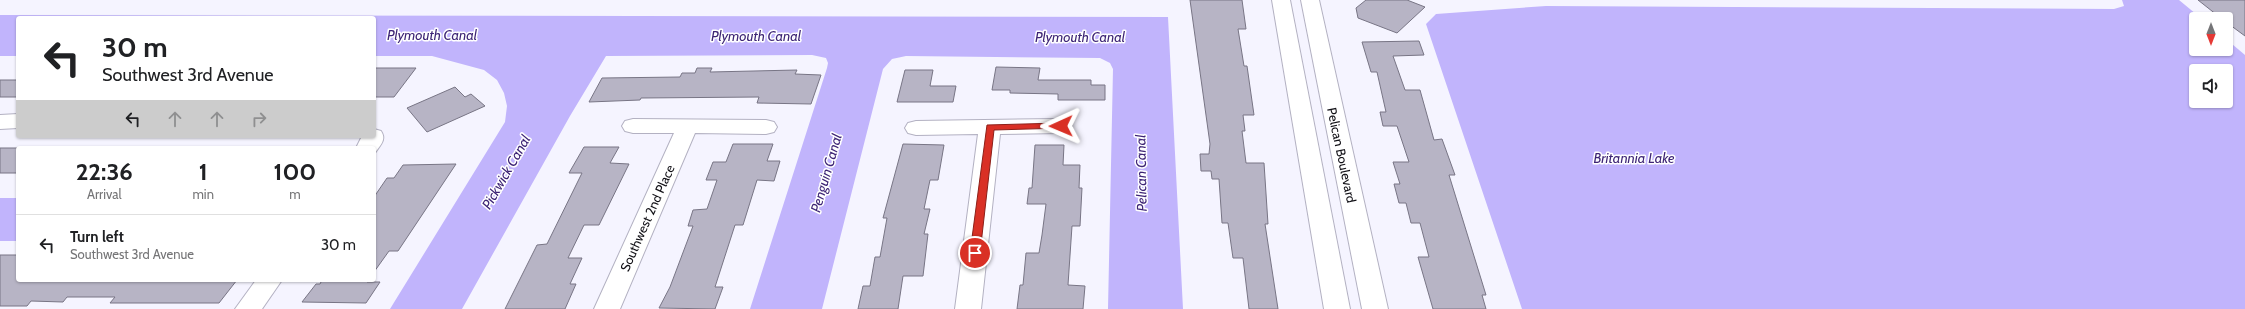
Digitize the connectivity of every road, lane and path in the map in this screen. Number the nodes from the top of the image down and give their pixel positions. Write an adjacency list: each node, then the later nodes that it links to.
1 (1281, 0): 15 (street)
2 (1310, 0): 16 (street, Pelican Boulevard)
3 (0, 122): 4 (street)
4 (16, 122)
5 (633, 126): 7 (street)
6 (1061, 126): 9 (street)
7 (687, 127): 8 (street); 13 (street, Southwest 2nd Place)
8 (766, 127)
9 (990, 127): 10 (street); 14 (street)
10 (916, 128)
11 (268, 282): 12 (street)
12 (248, 309)
13 (607, 309)
14 (968, 309)
15 (1337, 309)
16 (1375, 309)

